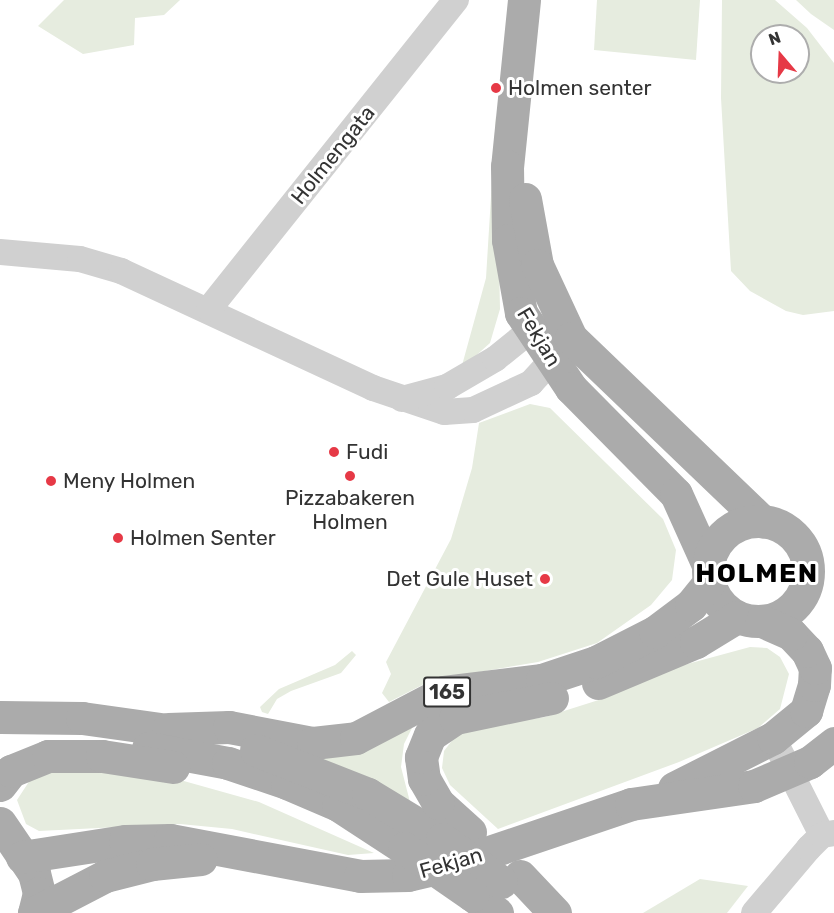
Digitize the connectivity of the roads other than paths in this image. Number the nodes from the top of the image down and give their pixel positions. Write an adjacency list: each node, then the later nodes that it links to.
1 (456, 0): 4 (street, Holmengata)
2 (524, 0): 5 (main road, Fekjan)
3 (0, 252): 4 (street)
4 (209, 309): 6 (street)
5 (554, 338): 6 (street); 6 (street); 7 (main road, Fekjan); 9 (main road, Fekjan)
6 (402, 399)
7 (762, 521): 8 (main road); 9 (main road)
8 (807, 560): 10 (main road); 11 (main road)
9 (708, 574): 11 (main road); 13 (main road, 165)
10 (834, 586)
11 (750, 619): 14 (main road, Fekjan); 23 (main road, 165)
12 (0, 717): 13 (main road, 165)
13 (168, 729): 23 (main road, 165)
14 (773, 738): 17 (street); 19 (main road, Fekjan)
15 (0, 739): 20 (main road, 165)
16 (834, 743): 17 (main road, Fekjan)
17 (789, 774): 19 (main road, Fekjan); 22 (street)
18 (0, 785): 20 (main road, 165)
19 (651, 800): 25 (main road, Fekjan)
20 (360, 821): 26 (main road, 165, bridge)
21 (0, 823): 24 (main road)
22 (828, 834): 30 (street)
23 (456, 836): 26 (main road, 165, bridge)
24 (13, 853): 25 (main road, Fekjan); 27 (main road)
25 (244, 855): 27 (main road, Fekjan)
26 (498, 892): 28 (main road, 165); 29 (main road, 165)
27 (34, 913)
28 (537, 913)
29 (555, 913)
30 (754, 913)

